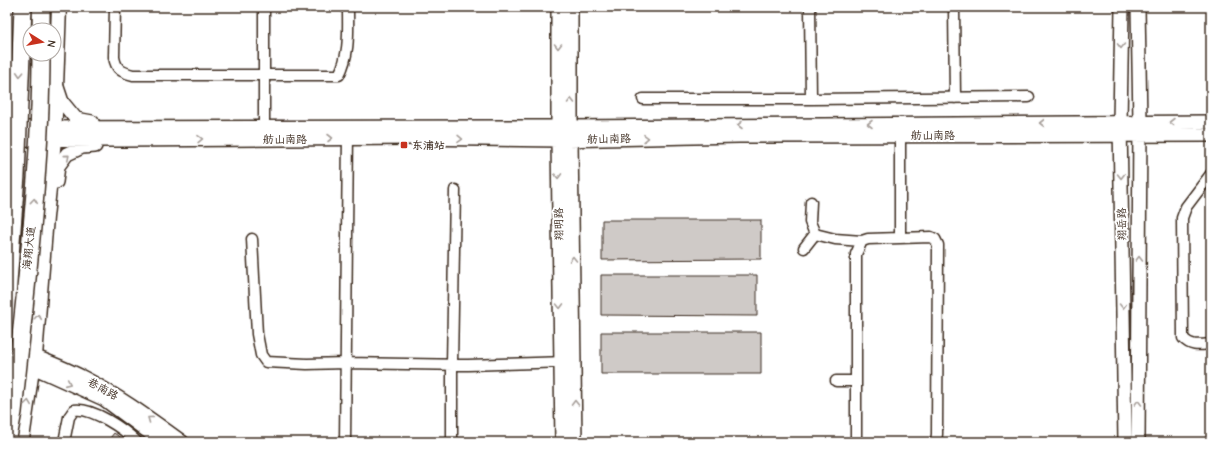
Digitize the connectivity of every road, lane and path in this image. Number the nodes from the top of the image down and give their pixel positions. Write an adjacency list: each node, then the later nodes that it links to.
1 (41, 7): 13 (highway)
2 (59, 7): 16 (main road)
3 (115, 7): 15 (street)
4 (264, 7): 15 (street)
5 (348, 7): 15 (street)
6 (558, 7): 22 (street, 翔明路, one-way to 22)
7 (571, 7): 22 (street, 翔明路, one-way to 7)
8 (810, 7): 20 (street)
9 (954, 7): 18 (street)
10 (1122, 7): 24 (street, 翔岳路, one-way to 24)
11 (1138, 7): 25 (street, 翔岳路)
12 (23, 8): 43 (highway, 海翔大道, one-way to 43, bridge)
13 (41, 22)
14 (41, 62): 53 (highway, 海翔大道, one-way to 14, bridge)
15 (264, 75): 29 (street)
16 (56, 76): 28 (street); 30 (main road)
17 (1029, 97): 18 (street)
18 (955, 98): 20 (street)
19 (643, 99): 20 (street)
20 (811, 99)
21 (1211, 122): 25 (street, 舫山南路, one-way to 25)
22 (565, 126): 26 (street, 舫山南路, one-way to 22); 27 (street, 舫山南路); 33 (street, 翔明路)
23 (7, 128): 30 (street, 舫山南路)
24 (1120, 128): 25 (street, 舫山南路); 26 (street, 舫山南路); 65 (street, 翔岳路, one-way to 65)
25 (1139, 128): 31 (street, 舫山南路); 66 (street, 翔岳路, one-way to 25)
26 (900, 129): 33 (street, 舫山南路, one-way to 26); 39 (street)
27 (348, 132): 29 (street, 舫山南路); 33 (street, 舫山南路, one-way to 33); 49 (street)
28 (176, 133): 29 (street, 舫山南路); 30 (street, 舫山南路); 37 (street, one-way to 28)
29 (264, 133)
30 (54, 134): 32 (street, 舫山南路); 37 (main road)
31 (1211, 135)
32 (7, 139)
33 (564, 140): 46 (street, 翔明路, one-way to 33); 48 (street, 翔明路, one-way to 48)
34 (1211, 174): 44 (street)
35 (455, 190): 50 (street)
36 (811, 202): 38 (street)
37 (46, 217): 47 (main road, one-way to 37)
38 (815, 234): 41 (street); 42 (street)
39 (900, 237): 41 (street); 64 (street)
40 (252, 239): 49 (street)
41 (862, 241): 52 (street)
42 (804, 248)
43 (7, 296)
44 (1211, 344)
45 (10, 351): 47 (street, 巷南路)
46 (574, 361): 48 (street); 62 (street, 翔明路, one-way to 46)
47 (34, 362): 54 (street, one-way to 47); 57 (street, 巷南路, one-way to 57); 58 (street, 巷南路, one-way to 47)
48 (561, 362): 50 (street); 61 (street, 翔明路)
49 (346, 363): 50 (street); 59 (street)
50 (452, 365): 60 (street)
51 (836, 381): 52 (street)
52 (856, 381): 63 (street)
53 (7, 442)
54 (22, 442)
55 (64, 442): 56 (street)
56 (137, 442)
57 (162, 442)
58 (182, 442)
59 (345, 442)
60 (452, 442)
61 (562, 442)
62 (575, 442)
63 (858, 442)
64 (936, 442)
65 (1125, 442)
66 (1138, 442)

